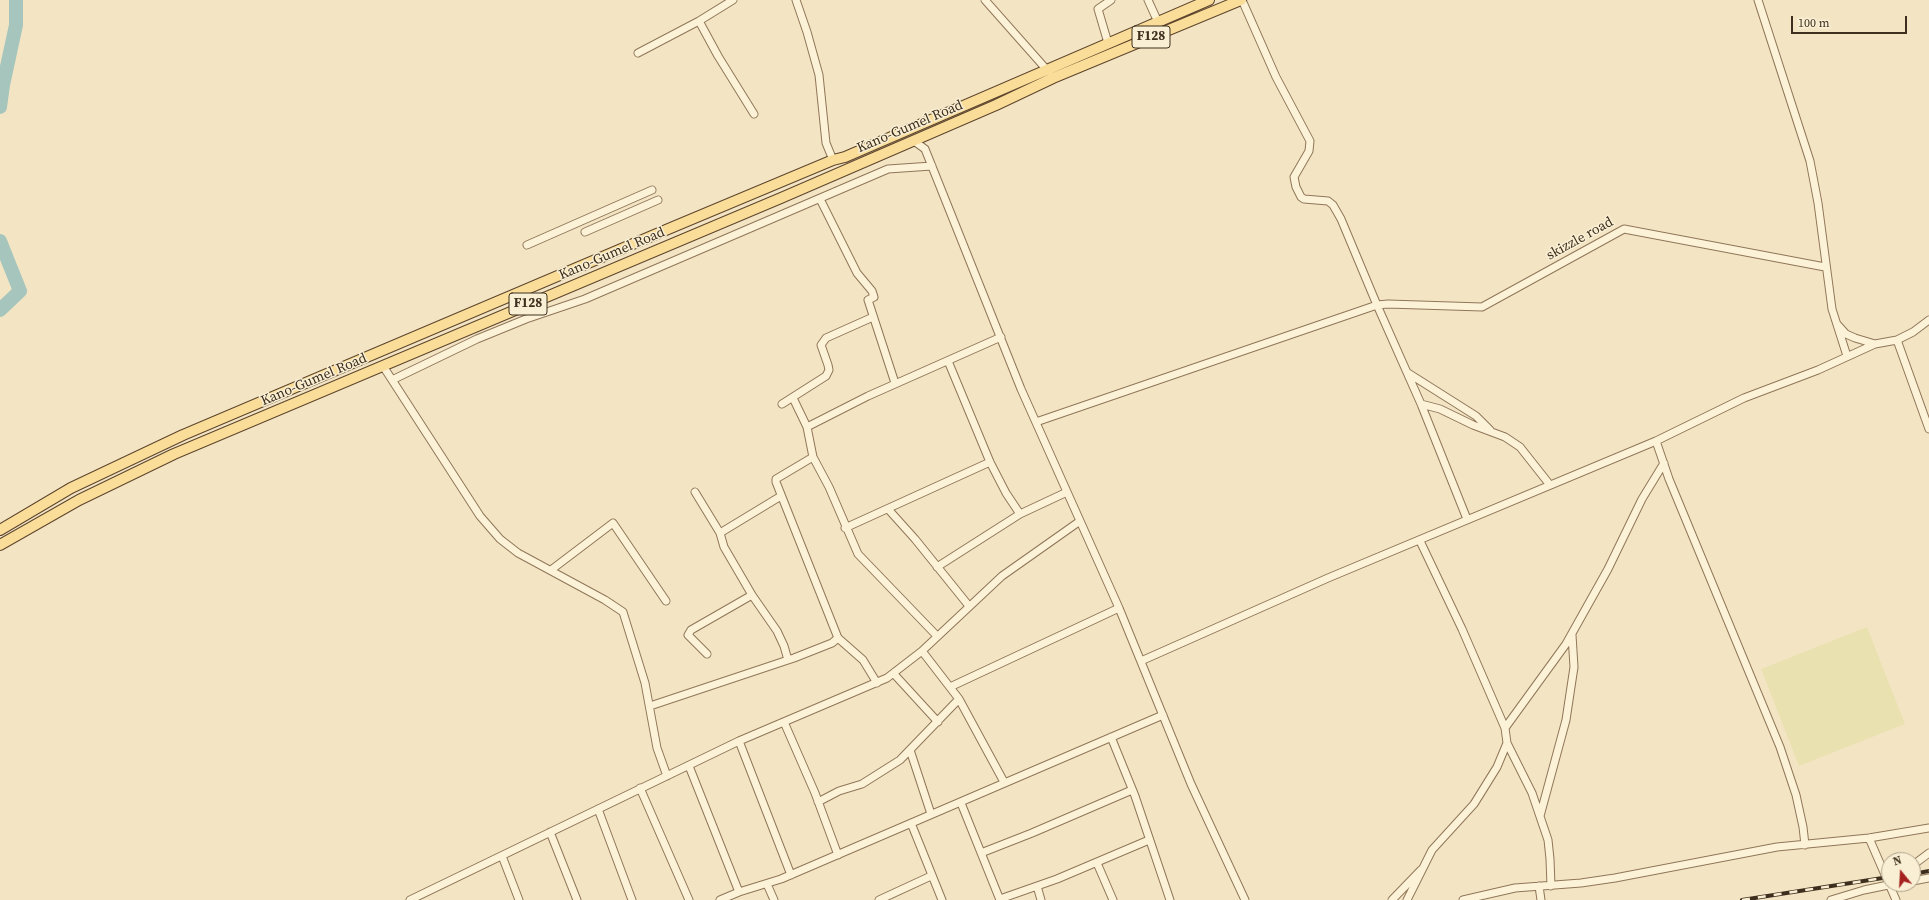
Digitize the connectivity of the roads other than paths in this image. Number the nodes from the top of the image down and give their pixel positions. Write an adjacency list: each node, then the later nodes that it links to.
1 (796, 0): 18 (street)
2 (985, 0): 15 (street)
3 (1111, 0): 12 (street)
4 (1148, 0): 10 (street)
5 (1209, 0): 10 (main road, Kano-Gumel Road / F128)
6 (1242, 0): 13 (main road, Kano-Gumel Road / F128); 28 (street)
7 (1758, 0): 26 (street)
8 (730, 1): 9 (street)
9 (699, 21): 14 (street); 16 (street)
10 (1158, 22): 11 (main road, Kano-Gumel Road / F128)
11 (1129, 35): 12 (main road, Kano-Gumel Road / F128); 13 (main road)
12 (1108, 43): 15 (main road, Kano-Gumel Road / F128)
13 (1133, 45): 17 (main road, Kano-Gumel Road / F128)
14 (638, 53)
15 (1047, 70): 18 (main road, Kano-Gumel Road / F128)
16 (754, 114)
17 (914, 141): 19 (street); 27 (main road, Kano-Gumel Road / F128)
18 (833, 160): 25 (main road, Kano-Gumel Road / F128)
19 (932, 166): 21 (street); 32 (street)
20 (652, 190): 24 (street)
21 (820, 199): 29 (street); 39 (street)
22 (658, 200): 23 (street)
23 (585, 232)
24 (527, 245)
25 (610, 255): 27 (main road); 53 (main road, Kano-Gumel Road / F128)
26 (1825, 267): 28 (street, skizzle road); 30 (street)
27 (615, 268): 37 (main road, Kano-Gumel Road / F128)
28 (1376, 305): 38 (street); 44 (street, skizzle road)
29 (873, 316): 40 (street); 41 (street)
30 (1834, 319): 34 (street); 35 (street)
31 (1929, 320): 33 (street)
32 (1001, 337): 36 (street); 44 (street)
33 (1897, 340): 34 (street); 46 (street)
34 (1875, 344): 35 (street)
35 (1847, 356): 48 (street)
36 (948, 361): 40 (street); 50 (street)
37 (382, 366): 39 (street); 57 (main road, Kano-Gumel Road / F128)
38 (1407, 373): 43 (street); 47 (street)
39 (392, 380): 68 (street)
40 (896, 383): 45 (street)
41 (793, 398): 42 (street); 45 (street)
42 (782, 404)
43 (1421, 404): 47 (street); 60 (street)
44 (1036, 422): 55 (street)
45 (807, 427): 49 (street)
46 (1929, 429)
47 (1490, 430): 52 (street)
48 (1656, 441): 51 (street); 52 (street)
49 (813, 457): 56 (street); 62 (street)
50 (990, 462): 58 (street); 59 (street)
51 (1664, 463): 73 (street); 108 (street)
52 (1550, 485): 60 (street)
53 (71, 488): 57 (main road); 63 (main road, Kano-Gumel Road / F128)
54 (695, 492): 64 (street)
55 (1067, 492): 59 (street); 61 (street)
56 (781, 496): 64 (street); 75 (street)
57 (79, 500): 66 (main road, Kano-Gumel Road / F128)
58 (888, 509): 62 (street); 67 (street)
59 (1020, 514): 67 (street)
60 (1468, 519): 65 (street)
61 (1080, 521): 71 (street); 72 (street)
62 (845, 528): 74 (street)
63 (0, 530)
64 (720, 533): 69 (street)
65 (1420, 540): 79 (street); 88 (street)
66 (0, 545)
67 (937, 567): 71 (street)
68 (551, 570): 70 (street); 84 (street)
69 (752, 595): 77 (street); 78 (street)
70 (666, 601)
71 (969, 606): 74 (street)
72 (1119, 608): 79 (street); 82 (street)
73 (1572, 634): 88 (street); 102 (street)
74 (937, 636): 76 (street)
75 (838, 638): 78 (street); 81 (street)
76 (922, 651): 80 (street); 82 (street)
77 (707, 654)
78 (788, 660): 84 (street)
79 (1141, 661): 85 (street)
80 (894, 674): 81 (street); 87 (street)
81 (877, 684): 86 (street)
82 (950, 687): 83 (street)
83 (959, 699): 87 (street); 95 (street)
84 (650, 706): 94 (street)
85 (1163, 716): 89 (street); 136 (street)
86 (784, 722): 90 (street); 98 (street)
87 (938, 722): 92 (street)
88 (1505, 728): 91 (street)
89 (1111, 737): 95 (street); 97 (street)
90 (739, 741): 93 (street); 115 (street)
91 (1507, 743): 102 (street); 114 (street)
92 (910, 750): 98 (street); 101 (street)
93 (689, 766): 94 (street); 122 (street)
94 (667, 776): 96 (street)
95 (1004, 782): 99 (street)
96 (640, 788): 100 (street); 128 (street)
97 (1132, 790): 107 (street); 109 (street)
98 (818, 802): 110 (street)
99 (961, 803): 101 (street); 109 (street)
100 (598, 810): 105 (street); 127 (street)
101 (931, 814): 103 (street)
102 (1540, 816): 120 (street)
103 (911, 823): 110 (street); 116 (street)
104 (1929, 828): 106 (street)
105 (550, 832): 111 (street); 126 (street)
106 (1869, 838): 108 (street); 113 (street)
107 (1149, 840): 112 (street); 135 (street)
108 (1805, 845): 120 (street)
109 (981, 853): 132 (street)
110 (838, 855): 115 (street)
111 (502, 856): 124 (street); 125 (street)
112 (1098, 863): 118 (street); 134 (street)
113 (1881, 863)
114 (1421, 870): 137 (street); 138 (street)
115 (791, 875): 117 (street)
116 (931, 876): 123 (street); 131 (street)
117 (767, 884): 122 (street); 130 (street)
118 (1037, 886): 132 (street); 133 (street)
119 (1539, 886): 120 (street); 139 (street); 140 (street)
120 (1551, 886)
121 (1881, 886): 141 (street)
122 (739, 892): 129 (street)
123 (882, 899)
124 (410, 900)
125 (519, 900)
126 (576, 900)
127 (632, 900)
128 (689, 900)
129 (720, 900)
130 (774, 900)
131 (942, 900)
132 (1000, 900)
133 (1041, 900)
134 (1113, 900)
135 (1170, 900)
136 (1245, 900)
137 (1392, 900)
138 (1407, 900)
139 (1463, 900)
140 (1541, 900)
141 (1831, 900)

